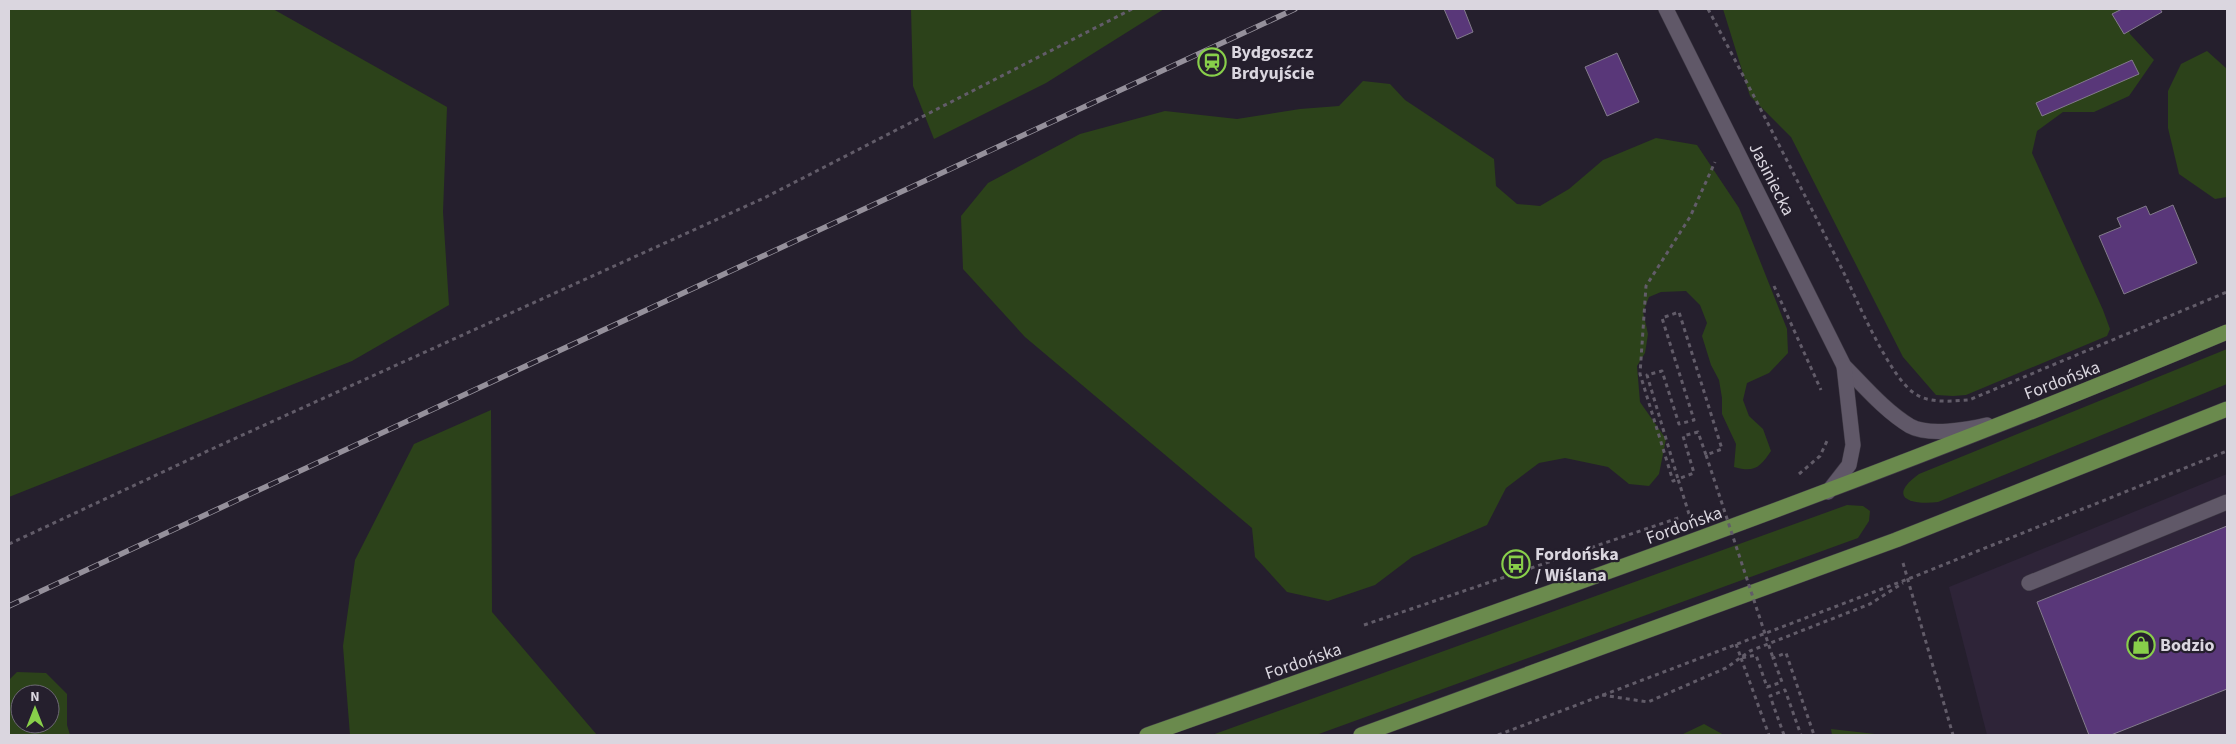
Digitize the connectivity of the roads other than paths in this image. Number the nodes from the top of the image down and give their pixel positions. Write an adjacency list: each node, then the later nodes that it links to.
1 (1666, 9): 3 (street, Jasiniecka)
2 (2227, 332): 5 (main road, Fordońska)
3 (1844, 366): 5 (street, Jasiniecka); 6 (street, Jasiniecka)
4 (2227, 409): 10 (main road)
5 (2011, 420): 6 (main road, Fordońska)
6 (1828, 492): 9 (main road, Fordońska)
7 (2227, 502): 8 (street)
8 (2030, 583)
9 (1147, 735)
10 (1361, 735)

